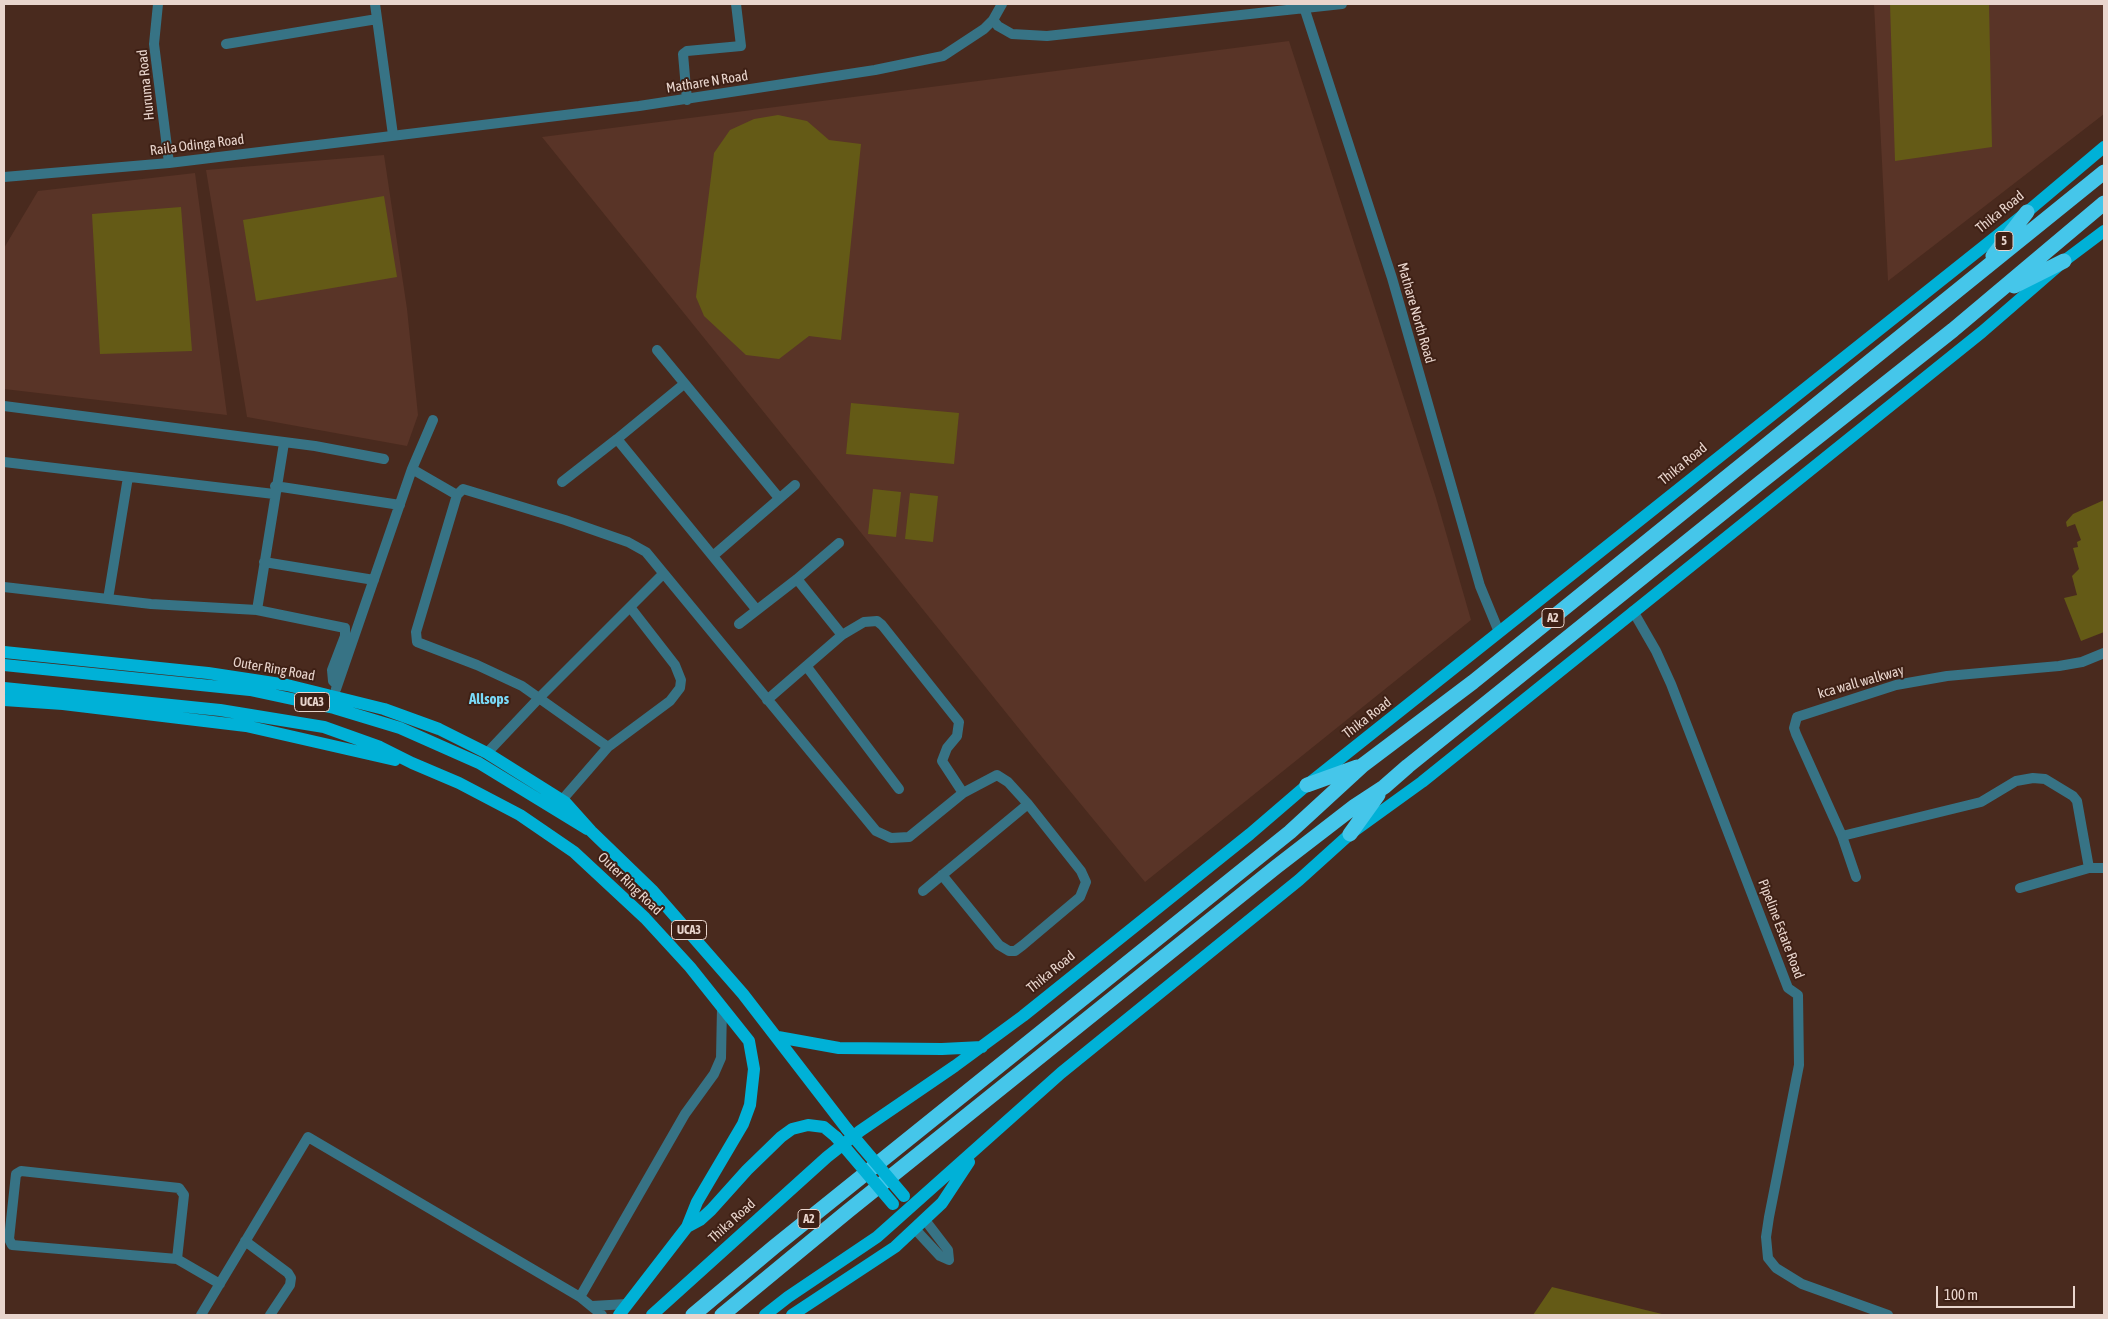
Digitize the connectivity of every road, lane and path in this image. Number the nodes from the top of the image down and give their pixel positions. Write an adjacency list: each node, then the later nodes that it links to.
1 (158, 4): 13 (street, Huruma Road)
2 (375, 4): 7 (street)
3 (736, 4): 10 (street)
4 (1002, 4): 8 (street, Mathare N Road)
5 (1342, 4): 6 (street)
6 (1303, 6): 8 (street); 51 (street, Mathare North Road)
7 (377, 19): 9 (street); 11 (street)
8 (993, 20): 10 (street, Mathare N Road)
9 (226, 44)
10 (686, 100): 11 (street, Mathare N Road)
11 (394, 135): 13 (street, Raila Odinga Road)
12 (2104, 148): 17 (main road, Thika Road)
13 (169, 163): 15 (street, Raila Odinga Road)
14 (2104, 172): 20 (highway, A2)
15 (4, 177)
16 (2104, 203): 21 (highway, A2)
17 (2027, 212): 20 (highway, 5); 51 (main road, Thika Road)
18 (2104, 231): 19 (main road)
19 (2064, 261): 21 (highway); 49 (main road)
20 (1982, 272): 65 (highway, A2)
21 (1992, 298): 67 (highway, A2)
22 (656, 350): 23 (street)
23 (684, 384): 26 (street); 36 (street)
24 (4, 406): 27 (street)
25 (433, 420): 30 (street)
26 (617, 439): 32 (street); 39 (street)
27 (284, 443): 28 (street); 34 (street)
28 (384, 459)
29 (4, 462): 31 (street)
30 (412, 469): 35 (street); 37 (street)
31 (128, 477): 34 (street); 45 (street)
32 (562, 482)
33 (795, 485): 36 (street)
34 (275, 490): 37 (street); 40 (street)
35 (457, 495): 41 (street); 59 (street)
36 (779, 498): 39 (street)
37 (400, 505): 43 (street)
38 (838, 543): 42 (street)
39 (714, 555): 47 (street)
40 (264, 562): 43 (street); 48 (street)
41 (663, 574): 46 (street); 61 (street)
42 (797, 579): 47 (street); 52 (street)
43 (374, 580): 58 (street)
44 (4, 587): 45 (street)
45 (108, 599): 48 (street)
46 (630, 608): 59 (street); 62 (street)
47 (756, 609): 50 (street)
48 (257, 610): 58 (street)
49 (1633, 611): 73 (main road); 109 (street, Pipeline Estate Road)
50 (739, 624)
51 (1500, 632): 66 (main road, Thika Road)
52 (842, 634): 56 (street); 69 (street)
53 (4, 652): 58 (main road, Outer Ring Road / UCA3)
54 (2104, 653): 74 (street, kca wall walkway)
55 (4, 665): 72 (main road, Outer Ring Road / UCA3)
56 (807, 667): 61 (street); 68 (street)
57 (4, 688): 64 (main road, Outer Ring Road / UCA3)
58 (336, 690): 63 (main road, Outer Ring Road / UCA3)
59 (540, 697): 62 (street); 63 (street)
60 (4, 700): 64 (main road, Outer Ring Road / UCA3)
61 (767, 700): 69 (street)
62 (608, 747): 70 (street)
63 (487, 753): 70 (main road, Outer Ring Road / UCA3)
64 (412, 763): 81 (main road, Outer Ring Road / UCA3)
65 (1363, 765): 66 (highway); 105 (highway, A2)
66 (1307, 785): 83 (main road, Thika Road)
67 (1384, 788): 73 (highway); 106 (highway, A2)
68 (898, 789)
69 (963, 794): 71 (street)
70 (562, 800): 72 (main road, Outer Ring Road / UCA3)
71 (1028, 804): 77 (street); 77 (street)
72 (591, 831): 82 (main road, Outer Ring Road / UCA3)
73 (1350, 834): 85 (main road)
74 (1842, 836): 75 (street); 78 (street, kca wall walkway)
75 (2089, 868): 76 (street); 79 (street)
76 (2104, 868)
77 (942, 875): 80 (street)
78 (1856, 877)
79 (2020, 888)
80 (923, 890)
81 (722, 1006): 90 (main road, Outer Ring Road / UCA3); 97 (street)
82 (778, 1037): 83 (main road); 84 (main road, Outer Ring Road)
83 (983, 1046): 104 (main road, Thika Road)
84 (842, 1133): 86 (main road, Outer Ring Road, bridge); 90 (main road, Outer Ring Road)
85 (985, 1140): 87 (main road); 89 (main road)
86 (898, 1200): 87 (main road, Outer Ring Road); 88 (main road, Outer Ring Road)
87 (913, 1207): 88 (main road)
88 (903, 1216): 94 (main road)
89 (925, 1220): 91 (main road); 91 (street)
90 (687, 1227): 98 (main road)
91 (915, 1229): 93 (main road)
92 (245, 1241): 96 (street); 97 (street); 101 (street)
93 (895, 1247): 94 (main road); 108 (main road)
94 (851, 1254): 107 (main road)
95 (177, 1259): 95 (street); 96 (street)
96 (220, 1284): 100 (street)
97 (580, 1297): 99 (street)
98 (627, 1304): 99 (street); 103 (main road)
99 (592, 1306): 102 (street)
100 (201, 1315)
101 (270, 1315)
102 (602, 1315)
103 (619, 1315)
104 (652, 1315)
105 (693, 1315)
106 (722, 1315)
107 (765, 1315)
108 (792, 1315)
109 (1888, 1315)

